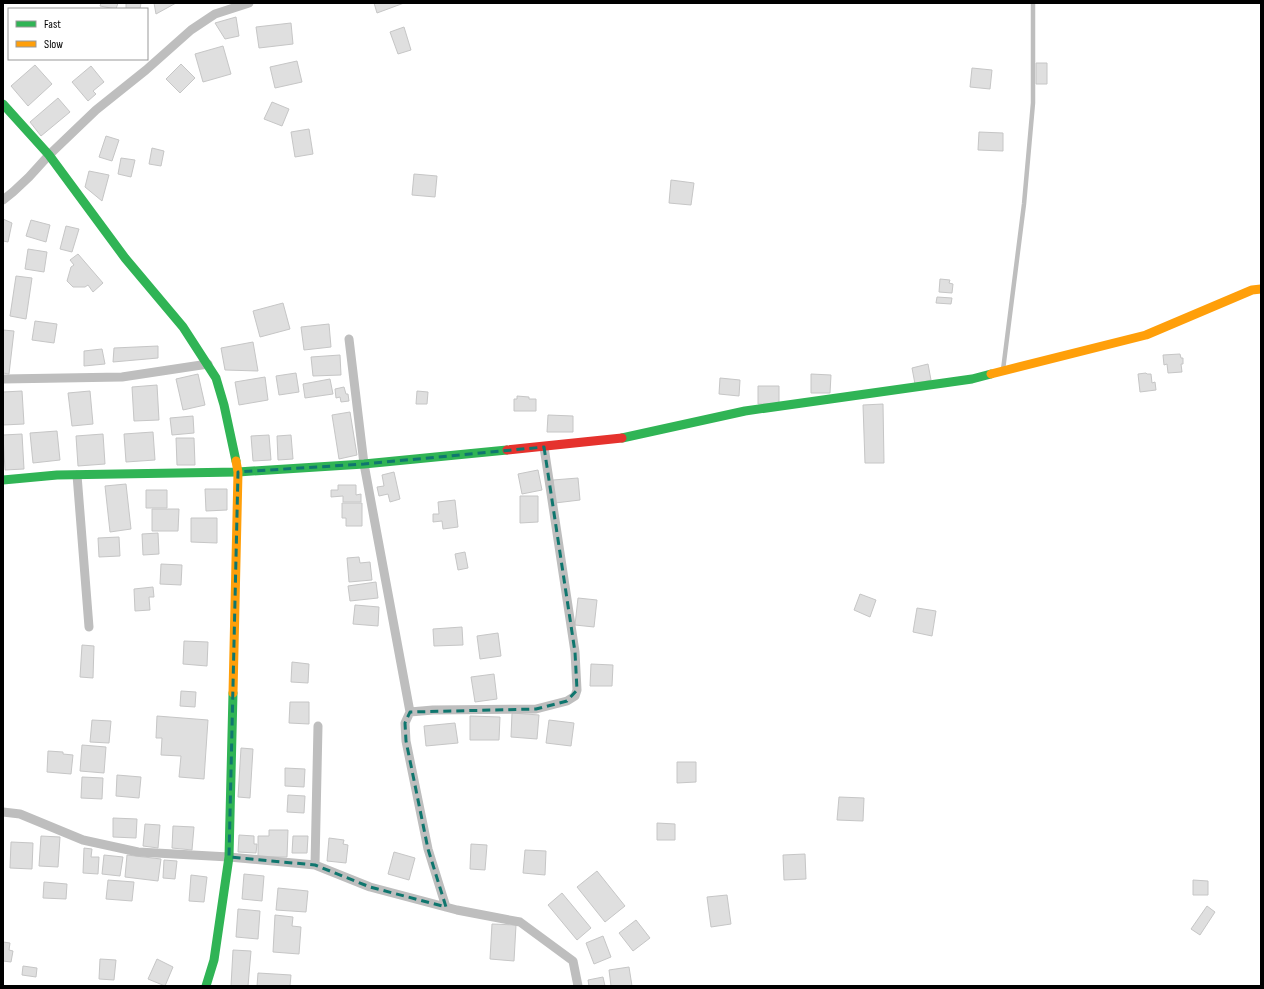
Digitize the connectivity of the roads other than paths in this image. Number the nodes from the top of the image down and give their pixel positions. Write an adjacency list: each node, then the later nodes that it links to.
1 (250, 3): 4 (street)
2 (1033, 3): 9 (lane)
3 (3, 104): 4 (street)
4 (49, 155): 5 (street); 8 (street)
5 (3, 200)
6 (1261, 289): 9 (street)
7 (349, 339): 12 (street)
8 (208, 364): 10 (street); 13 (street)
9 (1003, 371): 11 (street)
10 (3, 379)
11 (544, 446): 12 (street); 17 (street)
12 (364, 464): 13 (street); 17 (street)
13 (238, 472): 14 (street); 20 (street)
14 (76, 474): 15 (street); 16 (street)
15 (3, 480)
16 (89, 627)
17 (410, 712): 22 (street)
18 (318, 726): 21 (street)
19 (3, 812): 20 (street)
20 (229, 857): 21 (street); 23 (street)
21 (315, 865): 22 (street)
22 (446, 908): 24 (street)
23 (206, 986)
24 (578, 986)

